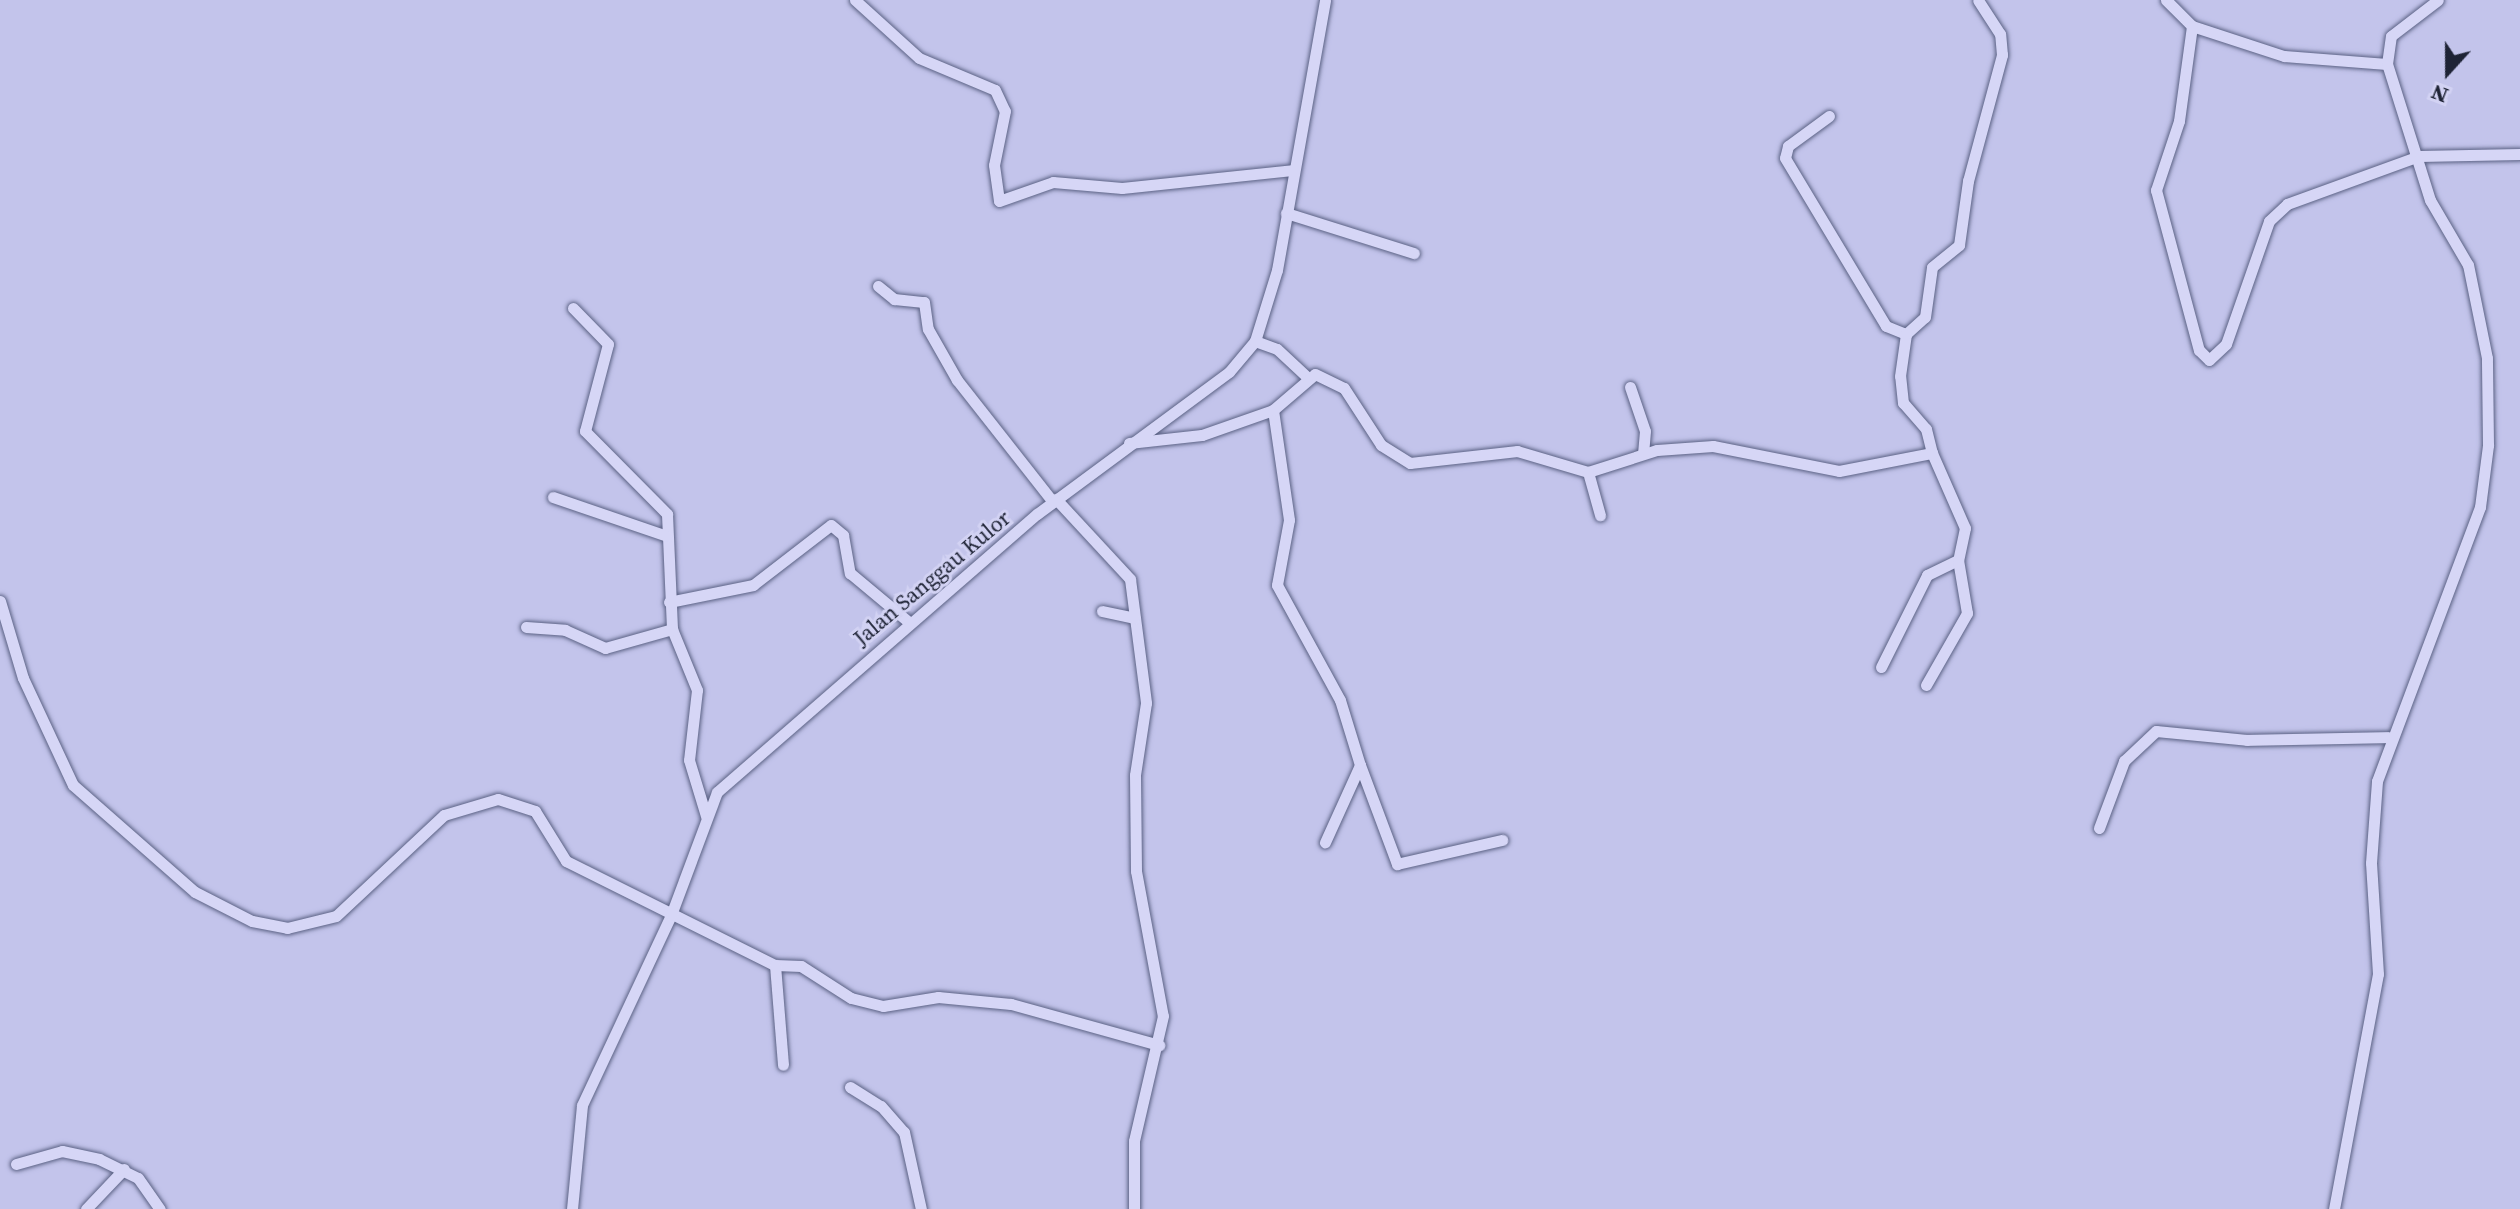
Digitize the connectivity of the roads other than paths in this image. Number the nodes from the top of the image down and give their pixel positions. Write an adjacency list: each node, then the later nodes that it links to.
1 (855, 0): 11 (street)
2 (1325, 0): 11 (street, Jalan Sanggau Kulor)
3 (1978, 0): 16 (street)
4 (2166, 0): 6 (street)
5 (2438, 0): 7 (street)
6 (2192, 26): 7 (street); 10 (street)
7 (2387, 64): 10 (street)
8 (1829, 116): 16 (street)
9 (2520, 154): 10 (street)
10 (2419, 156): 39 (street)
11 (1292, 170): 12 (street, Jalan Sanggau Kulor)
12 (1286, 213): 13 (street); 17 (street, Jalan Sanggau Kulor)
13 (1414, 253)
14 (878, 286): 26 (street)
15 (573, 308): 28 (street)
16 (1906, 334): 23 (street)
17 (1255, 341): 18 (street); 21 (street, Jalan Sanggau Kulor)
18 (1306, 376): 20 (street); 24 (street)
19 (1630, 387): 22 (street)
20 (1273, 410): 21 (street); 40 (street)
21 (1128, 443): 26 (street, Jalan Sanggau Kulor)
22 (1643, 453): 23 (street); 24 (street)
23 (1932, 453): 29 (street)
24 (1588, 472): 27 (street)
25 (553, 497): 28 (street)
26 (1054, 501): 33 (street); 34 (street, Jalan Sanggau Kulor)
27 (1600, 515)
28 (667, 536): 31 (street)
29 (1958, 560): 37 (street); 38 (street)
30 (0, 601): 45 (street)
31 (669, 602): 34 (street); 36 (street)
32 (1102, 611): 33 (street)
33 (1134, 618): 47 (street)
34 (910, 623): 41 (street, Jalan Sanggau Kulor)
35 (526, 627): 36 (street)
36 (672, 629): 41 (street)
37 (1881, 667)
38 (1926, 685)
39 (2388, 737): 42 (street); 57 (street)
40 (1360, 765): 43 (street); 44 (street)
41 (706, 816): 45 (street, Jalan Sanggau Kulor)
42 (2099, 828)
43 (1502, 840)
44 (1325, 842)
45 (671, 915): 46 (street); 54 (street, Jalan Sanggau Kulor)
46 (775, 965): 47 (street); 48 (street)
47 (1159, 1045): 56 (street)
48 (783, 1065)
49 (850, 1087): 55 (street)
50 (16, 1164): 51 (street)
51 (124, 1169): 52 (street); 53 (street)
52 (86, 1209)
53 (160, 1209)
54 (572, 1209)
55 (921, 1209)
56 (1134, 1209)
57 (2334, 1209)

